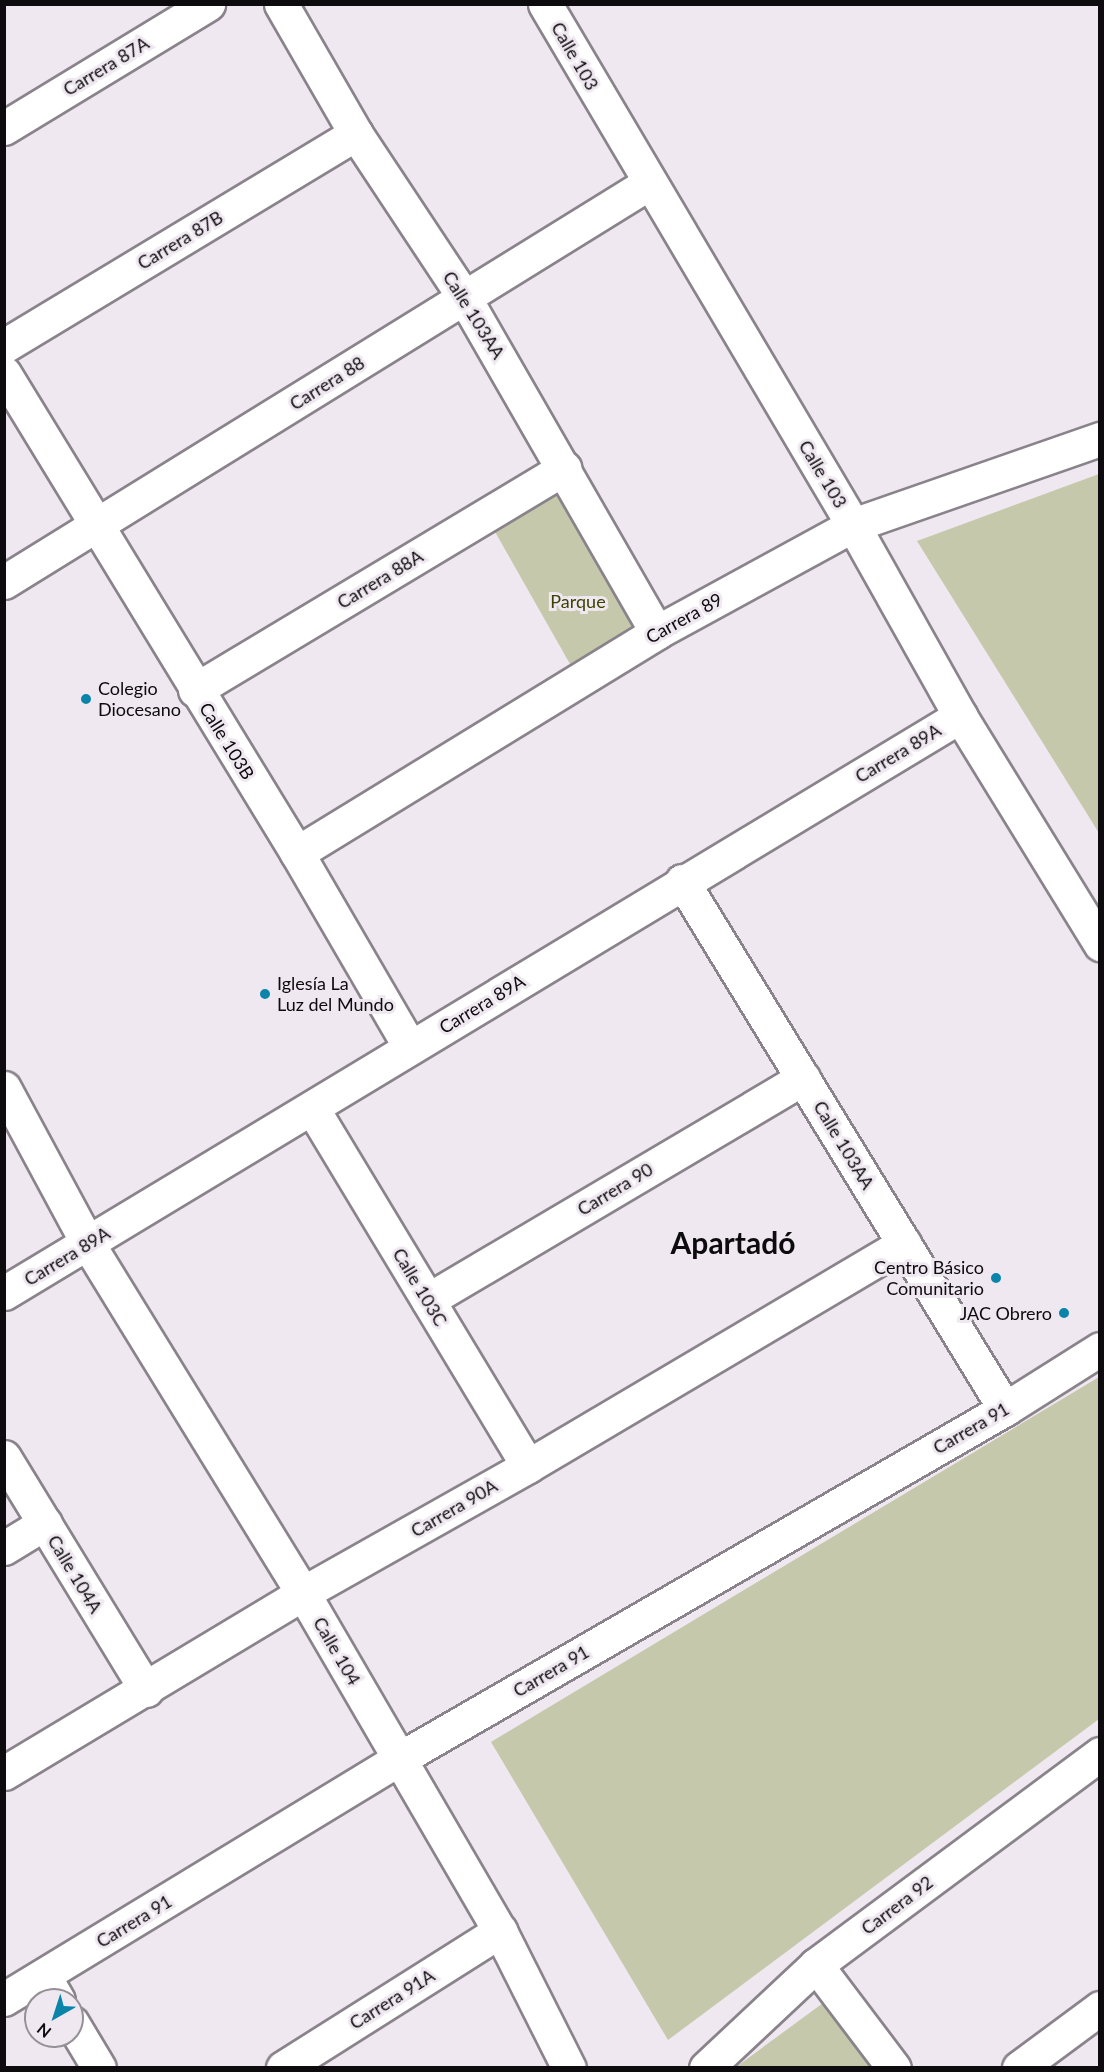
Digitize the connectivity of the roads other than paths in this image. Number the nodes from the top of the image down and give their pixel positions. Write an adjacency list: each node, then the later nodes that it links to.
1 (208, 4): 4 (street, Carrera 87A)
2 (281, 4): 5 (street, Calle 103AA)
3 (545, 4): 6 (street, Calle 103)
4 (4, 128)
5 (356, 134): 7 (street, Calle 103AA); 8 (street, Carrera 87B)
6 (649, 183): 7 (street, Carrera 88); 12 (street, Calle 103)
7 (464, 297): 11 (street, Calle 103AA); 13 (street, Carrera 88)
8 (4, 346)
9 (4, 373): 13 (street, Calle 103B)
10 (1100, 439): 12 (street, Carrera 89)
11 (565, 468): 15 (street, Calle 103AA); 16 (street, Carrera 88A)
12 (853, 525): 15 (street, Carrera 89); 17 (street, Calle 103)
13 (96, 526): 14 (street, Carrera 88); 16 (street, Calle 103B)
14 (4, 582)
15 (657, 632): 18 (street, Carrera 89)
16 (195, 690): 18 (street, Calle 103B)
17 (960, 716): 19 (street, Carrera 89A); 20 (street, Calle 103)
18 (297, 853): 21 (street, Calle 103B)
19 (682, 881): 21 (street, Carrera 89A); 22 (street, Calle 103AA)
20 (1100, 944)
21 (410, 1047): 24 (street, Carrera 89A)
22 (803, 1078): 26 (street, Calle 103AA); 28 (street, Carrera 90)
23 (4, 1088): 25 (street, Calle 104)
24 (312, 1108): 25 (street, Carrera 89A); 28 (street, Calle 103C)
25 (88, 1244): 27 (street, Carrera 89A); 35 (street, Calle 104)
26 (904, 1244): 30 (street, Calle 103AA); 32 (street, Carrera 90A)
27 (4, 1293)
28 (428, 1300): 32 (street, Calle 103C)
29 (1100, 1349): 30 (street, Carrera 91)
30 (1005, 1409): 38 (street, Carrera 91)
31 (4, 1457): 33 (street, Calle 104A)
32 (528, 1466): 35 (street, Carrera 90A)
33 (45, 1523): 34 (street); 36 (street, Calle 104A)
34 (4, 1548)
35 (303, 1593): 36 (street, Carrera 90A); 38 (street, Calle 104)
36 (146, 1690): 39 (street, Carrera 90A)
37 (1100, 1754): 41 (street, Carrera 92)
38 (399, 1759): 40 (street, Calle 104); 42 (street, Carrera 91)
39 (4, 1773)
40 (500, 1931): 48 (street, Carrera 91A); 49 (street, Calle 104)
41 (816, 1965): 50 (street, Carrera 92); 51 (street)
42 (51, 1988)
43 (24, 1994): 44 (street, Carrera 91)
44 (4, 1999)
45 (1100, 2008): 52 (street)
46 (84, 2043): 47 (street)
47 (99, 2067)
48 (283, 2067)
49 (570, 2067)
50 (706, 2067)
51 (894, 2067)
52 (1019, 2067)

